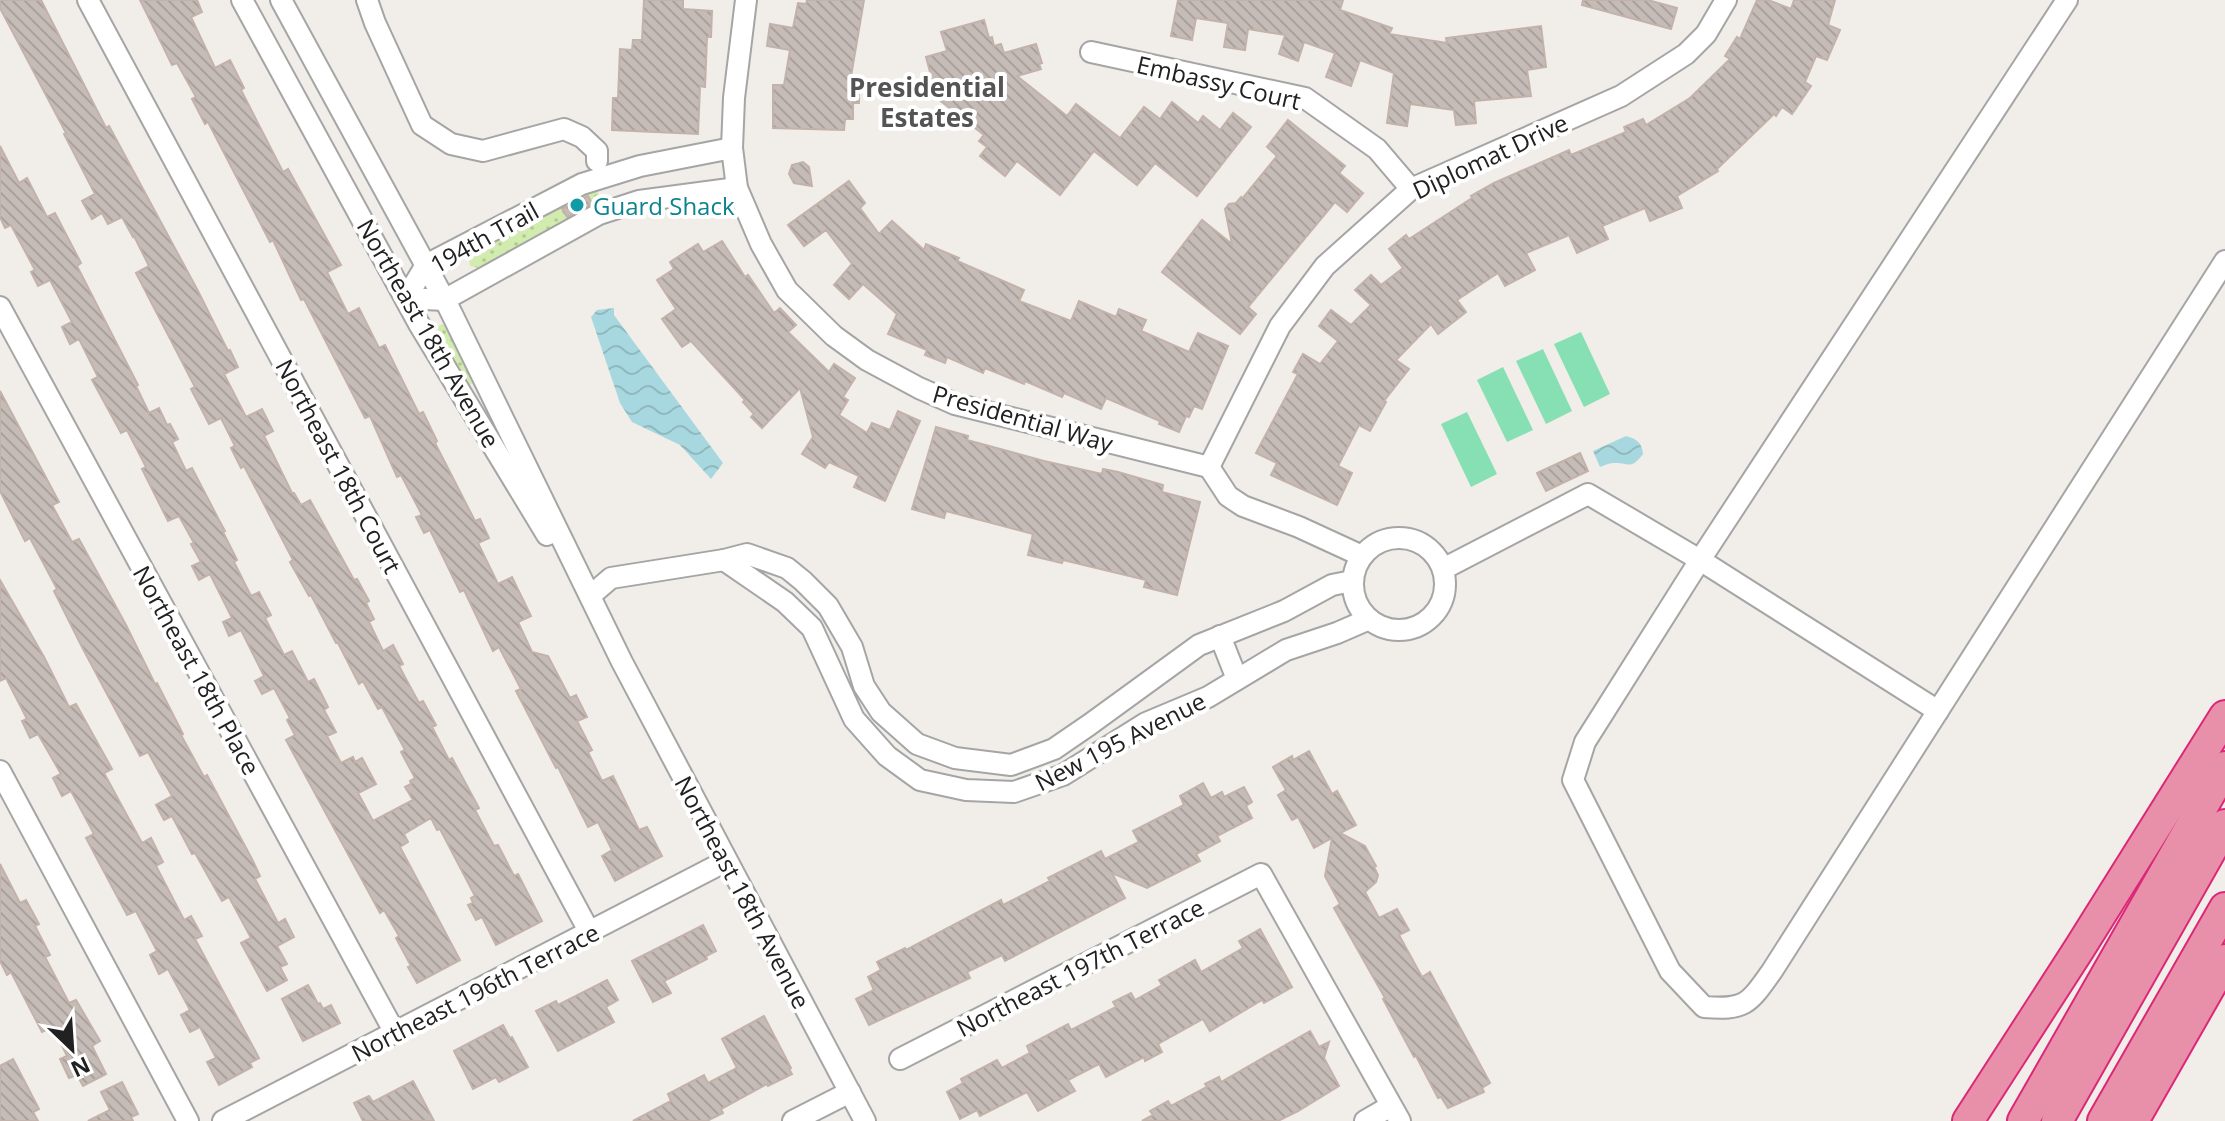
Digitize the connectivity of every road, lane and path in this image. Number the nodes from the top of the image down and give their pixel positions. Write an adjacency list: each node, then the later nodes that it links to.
1 (88, 0): 37 (street, Northeast 18th Court)
2 (242, 0): 16 (street, Northeast 18th Avenue)
3 (281, 0): 15 (street, Northeast 18th Avenue)
4 (367, 0): 10 (street)
5 (746, 0): 9 (street, Presidential Way)
6 (1726, 0): 12 (street, Diplomat Drive)
7 (2067, 0): 22 (street)
8 (1091, 52): 12 (street, Embassy Court)
9 (732, 148): 10 (street, 194th Trail); 11 (street, Presidential Way)
10 (604, 168): 13 (street); 15 (street, 194th Trail)
11 (737, 188): 13 (street, 194th Trail); 19 (street, Presidential Way)
12 (1411, 189): 19 (street, Diplomat Drive)
13 (623, 206): 17 (street, 194th Trail)
14 (2225, 261): 30 (street)
15 (426, 265): 16 (street, 194th Trail); 17 (street, Northeast 18th Avenue)
16 (406, 298): 17 (street, 194th Trail); 28 (street, Northeast 18th Avenue)
17 (444, 300): 25 (street, Northeast 18th Avenue)
18 (0, 307): 39 (street, Northeast 18th Place)
19 (1209, 467): 20 (street)
20 (1362, 556): 23 (street); 24 (street)
21 (724, 560): 25 (street, New 195 Avenue); 27 (street, New 195 Avenue); 29 (street, New 195 Avenue)
22 (1700, 560): 23 (street); 30 (street); 30 (street)
23 (1443, 569): 26 (street)
24 (1352, 581): 26 (street); 27 (street, New 195 Avenue)
25 (590, 596): 28 (street, Northeast 18th Avenue)
26 (1367, 620): 29 (street, New 195 Avenue)
27 (1220, 636): 29 (street)
28 (622, 662): 35 (street, Northeast 18th Avenue)
29 (1237, 679)
30 (1938, 711)
31 (2225, 716): 48 (highway)
32 (2225, 767): 49 (highway)
33 (0, 771): 43 (street)
34 (2225, 825): 50 (highway)
35 (726, 861): 37 (street, Northeast 196th Terrace); 41 (street, Northeast 18th Avenue)
36 (2225, 908): 51 (highway)
37 (590, 933): 39 (street, Northeast 196th Terrace)
38 (2225, 960): 52 (highway)
39 (395, 1033): 44 (street, Northeast 196th Terrace)
40 (900, 1059): 42 (street, Northeast 197th Terrace)
41 (850, 1092): 45 (street); 46 (street, Northeast 18th Avenue)
42 (1396, 1114): 47 (street)
43 (188, 1121)
44 (223, 1121)
45 (793, 1121)
46 (865, 1121)
47 (1365, 1121)
48 (1968, 1121)
49 (2023, 1121)
50 (2057, 1121)
51 (2103, 1121)
52 (2133, 1121)

